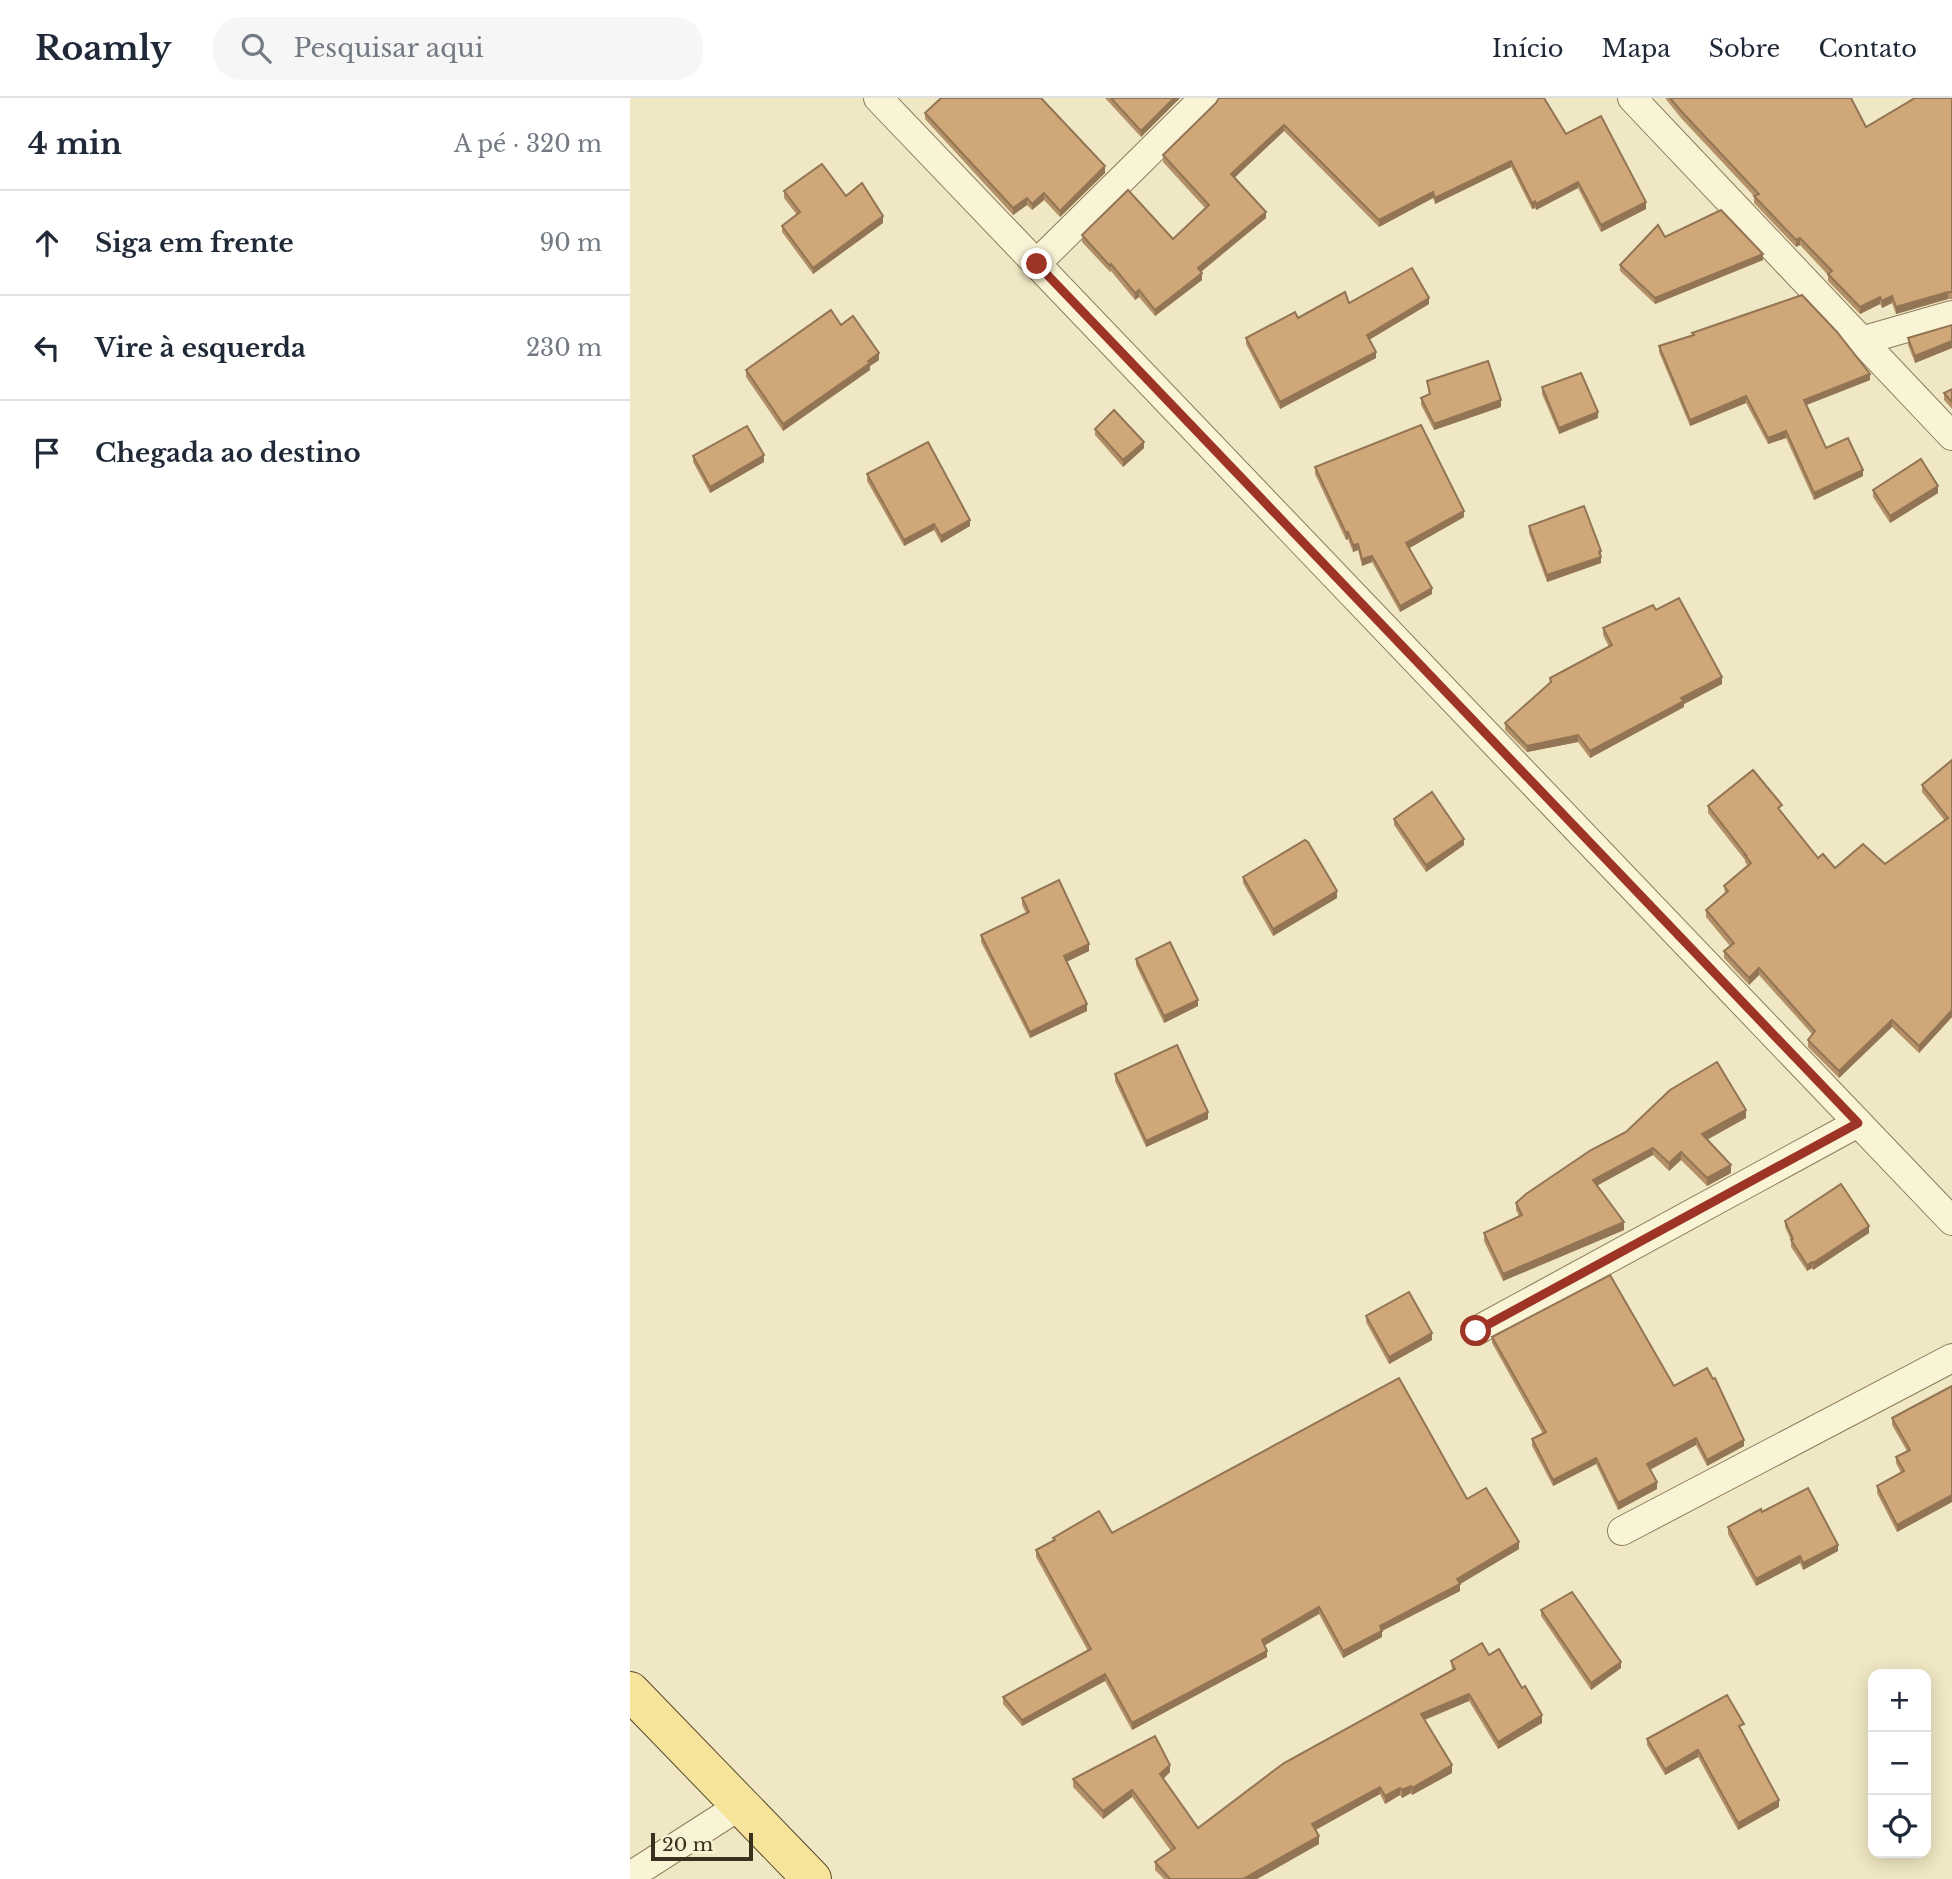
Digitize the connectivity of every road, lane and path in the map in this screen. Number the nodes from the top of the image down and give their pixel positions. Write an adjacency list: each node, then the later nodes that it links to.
1 (878, 98): 4 (street)
2 (1205, 98): 4 (street)
3 (1632, 98): 6 (street)
4 (1037, 264): 8 (street)
5 (1952, 315): 6 (street)
6 (1861, 341): 7 (street)
7 (1952, 436)
8 (1858, 1123): 9 (street); 10 (street)
9 (1952, 1221)
10 (1476, 1331)
11 (1952, 1358): 12 (street)
12 (1622, 1531)
13 (630, 1691): 14 (main road)
14 (741, 1805): 15 (street); 16 (main road)
15 (630, 1876)
16 (812, 1879)

